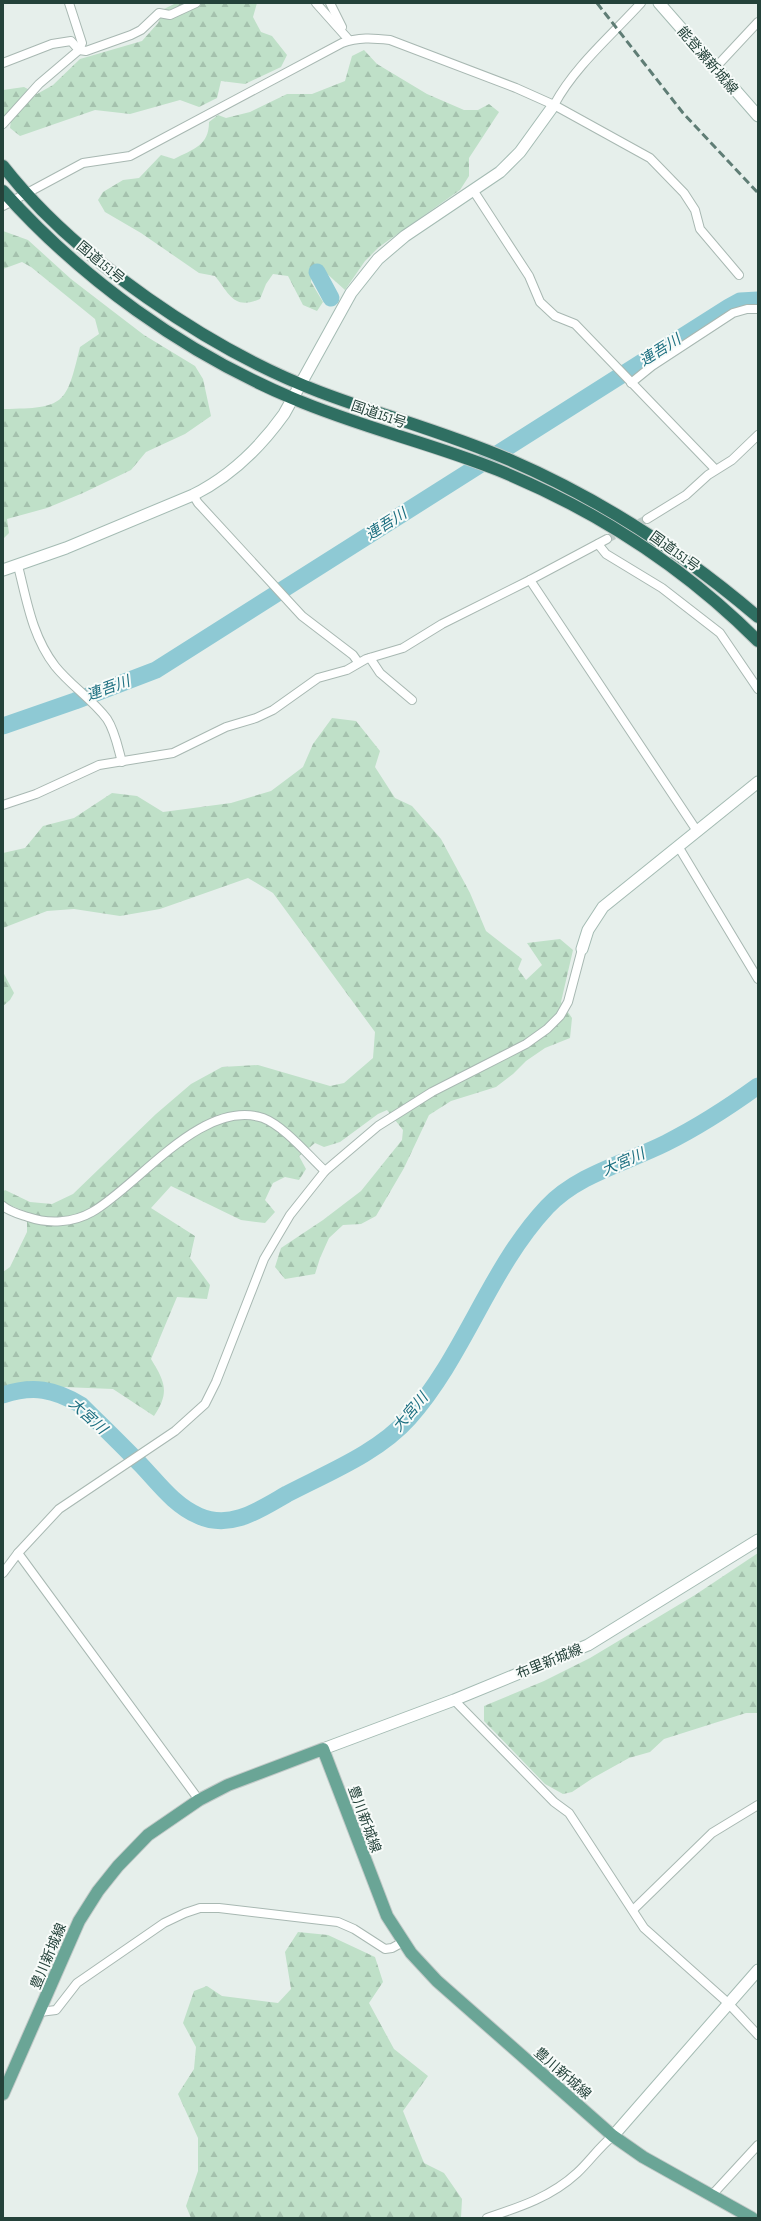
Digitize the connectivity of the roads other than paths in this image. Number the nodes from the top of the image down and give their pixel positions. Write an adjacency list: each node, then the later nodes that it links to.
1 (69, 3): 10 (street)
2 (196, 3): 10 (street)
3 (316, 3): 8 (street)
4 (330, 3): 8 (street)
5 (641, 3): 13 (street)
6 (658, 3): 12 (street, 能登瀬新城線)
7 (758, 22): 12 (street)
8 (342, 29): 9 (street)
9 (350, 40): 13 (street); 19 (street)
10 (79, 50): 11 (street); 15 (street)
11 (3, 63)
12 (715, 68): 14 (street, 能登瀬新城線)
13 (554, 105): 17 (street); 21 (street)
14 (758, 116)
15 (3, 124)
16 (3, 166): 19 (highway, 国道151号)
17 (473, 190): 23 (street); 24 (street)
18 (3, 191): 20 (highway, 国道151号)
19 (27, 194): 20 (street); 24 (highway, 国道151号)
20 (8, 204): 25 (highway, 国道151号)
21 (739, 275)
22 (758, 309): 23 (street)
23 (630, 381): 27 (street)
24 (301, 384): 25 (street); 35 (highway, 国道151号)
25 (292, 398): 28 (street); 36 (highway, 国道151号)
26 (758, 435): 27 (street)
27 (715, 469): 29 (street)
28 (193, 495): 32 (street); 38 (street)
29 (647, 519)
30 (608, 539): 31 (street)
31 (598, 544): 34 (street); 39 (street)
32 (18, 566): 33 (street); 41 (street)
33 (3, 570)
34 (530, 580): 37 (street); 44 (street)
35 (758, 617)
36 (758, 641)
37 (370, 658): 38 (street); 40 (street)
38 (358, 662): 41 (street)
39 (758, 689)
40 (412, 700)
41 (122, 762): 43 (street)
42 (758, 782): 44 (street)
43 (3, 805)
44 (697, 831): 45 (street)
45 (678, 846): 46 (street); 47 (street)
46 (582, 949): 48 (street)
47 (758, 979)
48 (325, 1171): 49 (street); 51 (street)
49 (3, 1206)
50 (758, 1540): 53 (street, 布里新城線)
51 (18, 1552): 52 (street); 55 (street)
52 (3, 1573)
53 (454, 1700): 54 (street, 布里新城線); 57 (street)
54 (323, 1749): 55 (main road, 豊川新城線); 58 (main road, 豊川新城線)
55 (199, 1800): 61 (main road, 豊川新城線)
56 (758, 1805): 57 (street)
57 (633, 1910): 60 (street)
58 (403, 1942): 61 (street); 64 (main road, 豊川新城線)
59 (758, 1970): 60 (street)
60 (728, 2003): 62 (street); 64 (street)
61 (40, 2012): 63 (main road, 豊川新城線)
62 (758, 2035)
63 (3, 2094)
64 (613, 2136): 66 (main road, 豊川新城線); 67 (street)
65 (758, 2145): 66 (street)
66 (711, 2196): 68 (main road, 豊川新城線)
67 (487, 2218)
68 (752, 2218)

